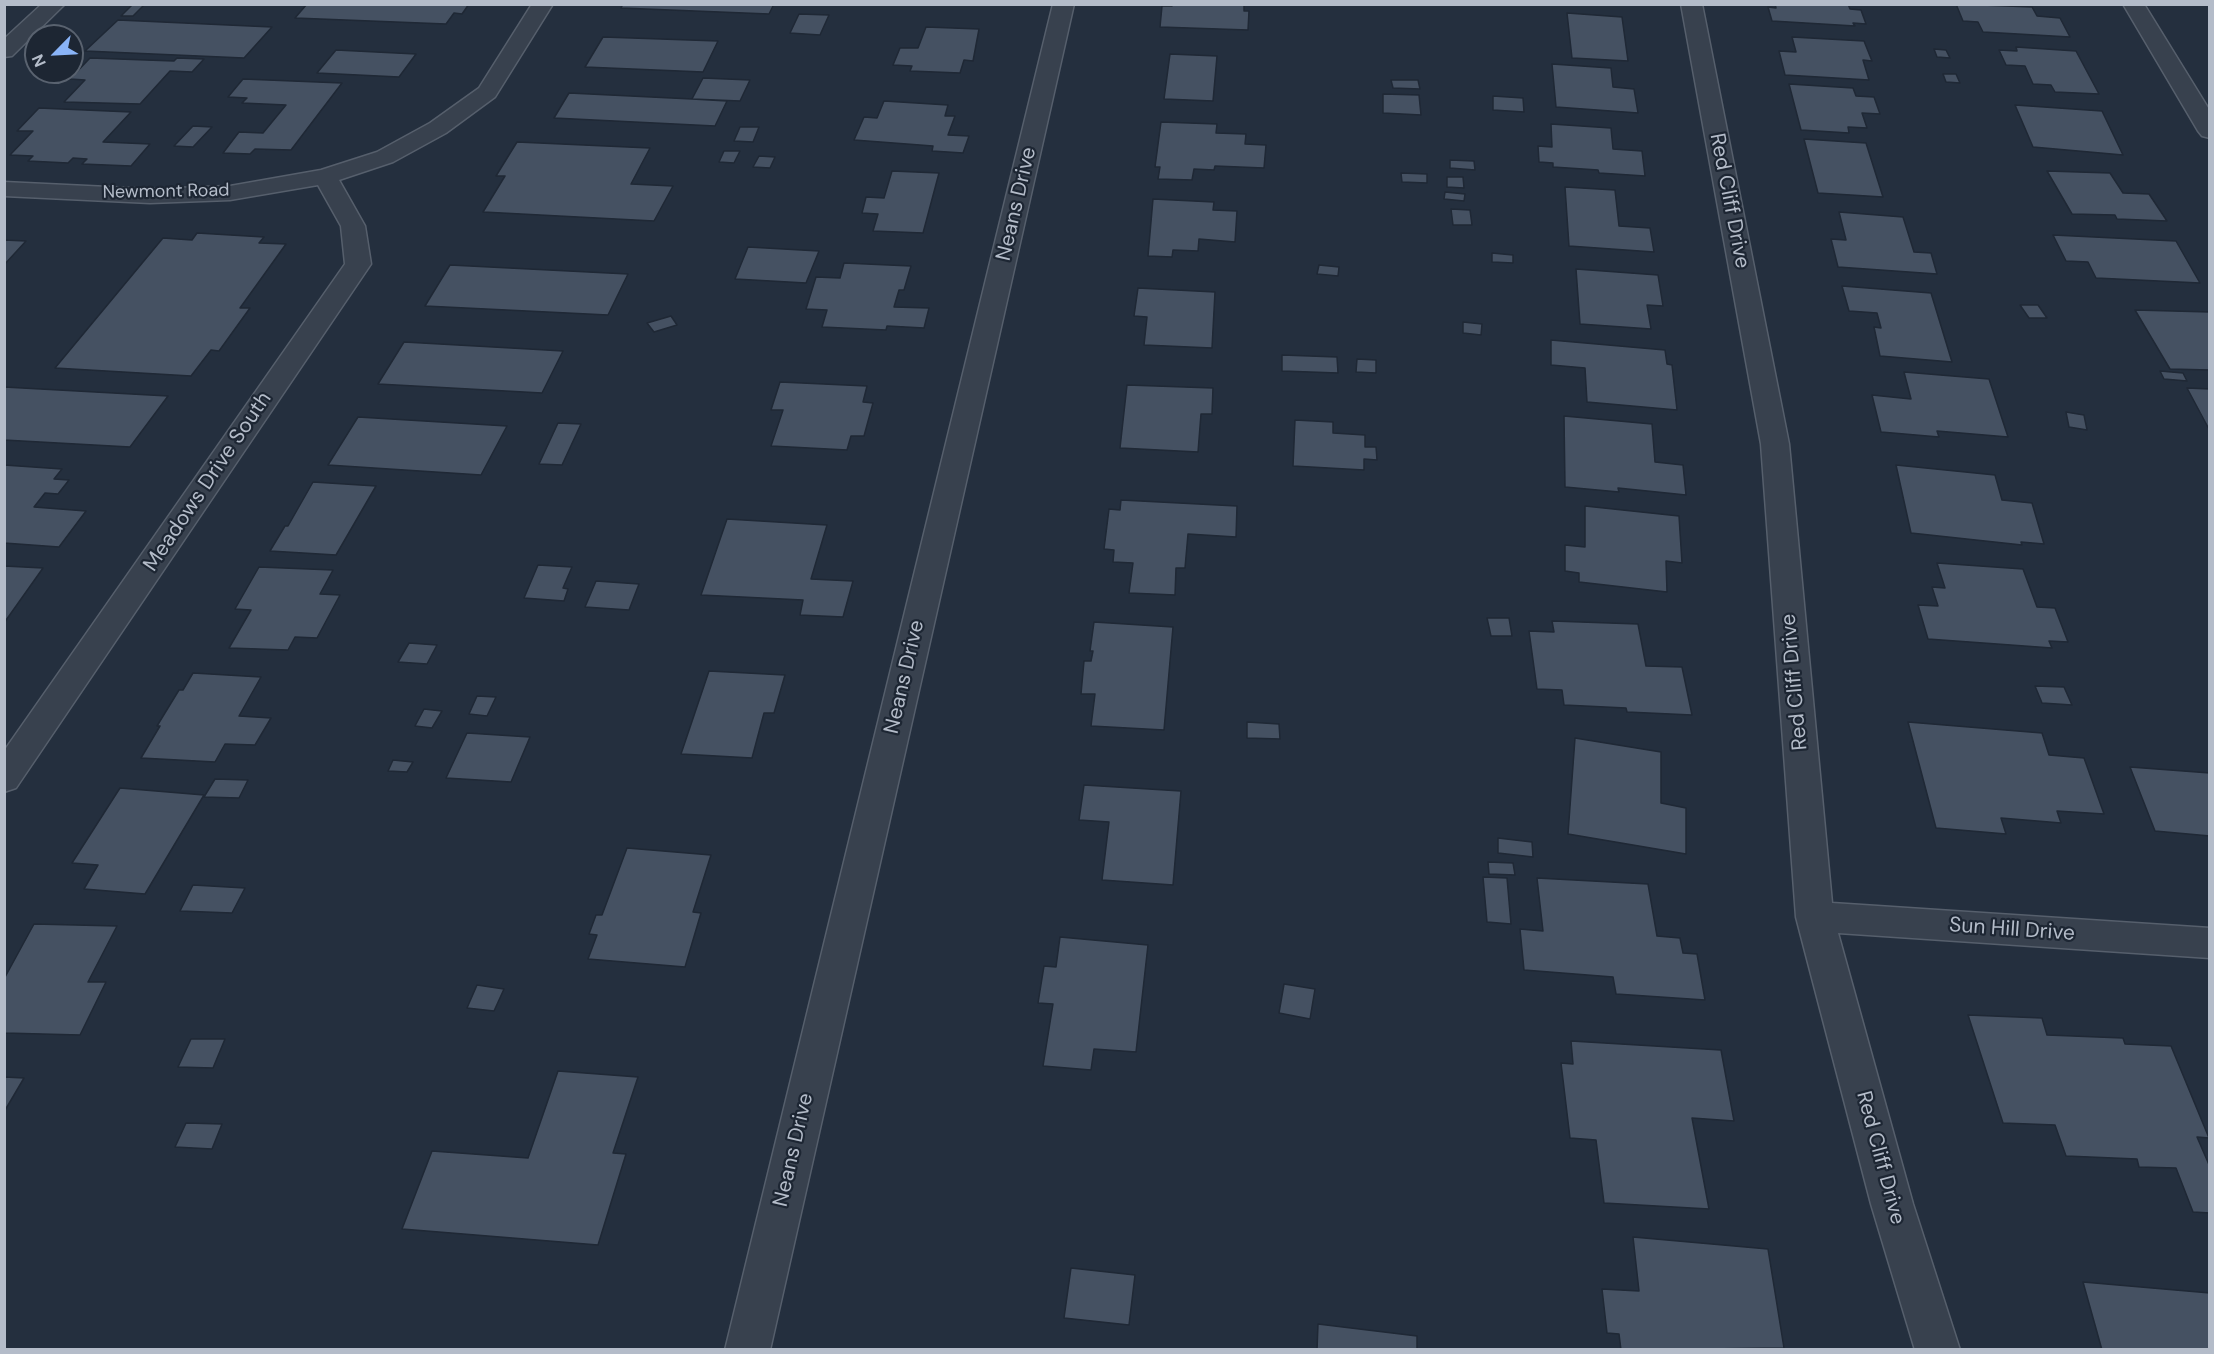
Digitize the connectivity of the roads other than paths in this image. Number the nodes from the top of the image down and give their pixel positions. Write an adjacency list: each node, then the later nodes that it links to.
1 (55, 4): 6 (street)
2 (543, 4): 8 (street, Newmont Road)
3 (1064, 4): 13 (street, Neans Drive)
4 (1691, 4): 11 (street, Red Cliff Drive)
5 (2133, 4): 7 (street)
6 (4, 51)
7 (2210, 131)
8 (325, 177): 9 (street, Newmont Road); 10 (street, Meadows Drive South)
9 (4, 189)
10 (4, 779)
11 (1815, 917): 12 (street, Sun Hill Drive); 14 (street, Red Cliff Drive)
12 (2210, 943)
13 (747, 1350)
14 (1938, 1350)

